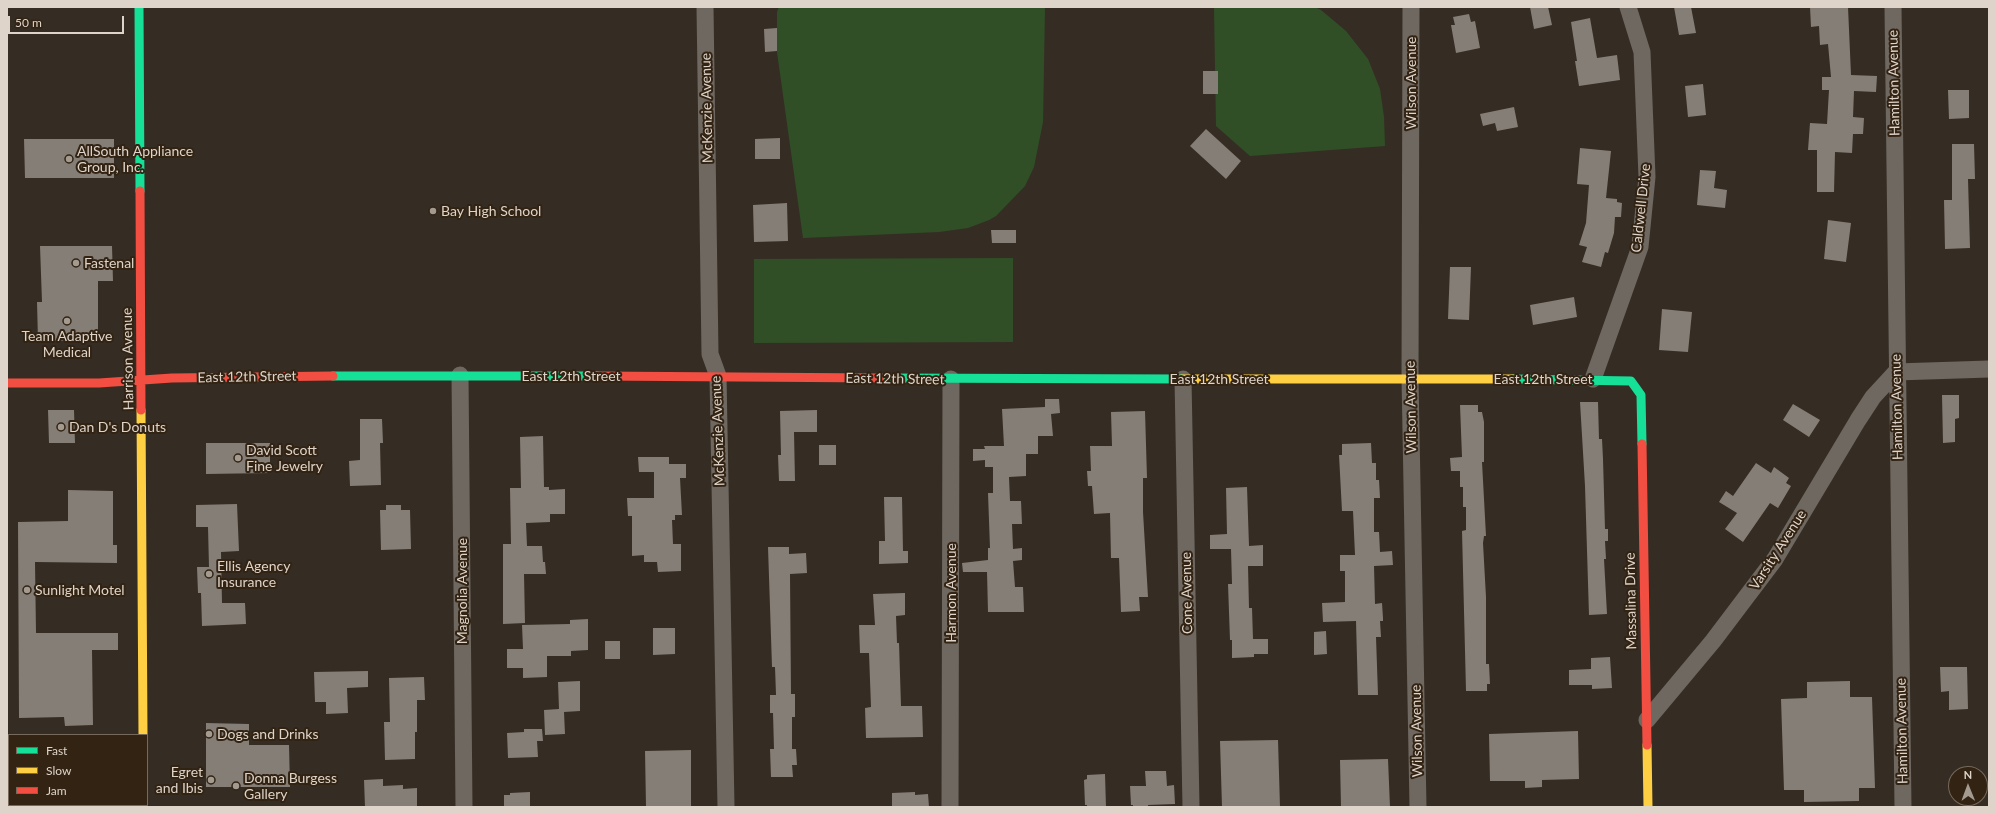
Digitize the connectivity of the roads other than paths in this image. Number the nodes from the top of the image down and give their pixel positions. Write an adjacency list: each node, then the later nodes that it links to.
1 (139, 7): 14 (street, Harrison Avenue)
2 (705, 7): 9 (street, McKenzie Avenue)
3 (1411, 7): 10 (street, Wilson Avenue)
4 (1628, 7): 13 (street, Caldwell Drive)
5 (1893, 7): 7 (street, Hamilton Avenue)
6 (1989, 369): 7 (street)
7 (1896, 372): 17 (street, Varsity Avenue); 25 (street, Hamilton Avenue)
8 (460, 376): 9 (street, East 12th Street); 14 (street, East 12th Street); 19 (street, Magnolia Avenue)
9 (718, 376): 11 (street, East 12th Street); 20 (street, McKenzie Avenue)
10 (1410, 378): 12 (street, East 12th Street); 13 (street, East 12th Street); 23 (street, Wilson Avenue)
11 (951, 379): 12 (street, East 12th Street); 21 (street, Harmon Avenue)
12 (1183, 379): 22 (street, Cone Avenue)
13 (1593, 379): 16 (street, East 12th Street)
14 (142, 380): 15 (street, East 12th Street); 18 (street, Harrison Avenue)
15 (7, 383)
16 (1641, 395): 17 (street, Massalina Drive)
17 (1647, 720): 24 (street, Massalina Drive)
18 (143, 734)
19 (464, 807)
20 (726, 807)
21 (950, 807)
22 (1191, 807)
23 (1418, 807)
24 (1648, 807)
25 (1903, 807)

